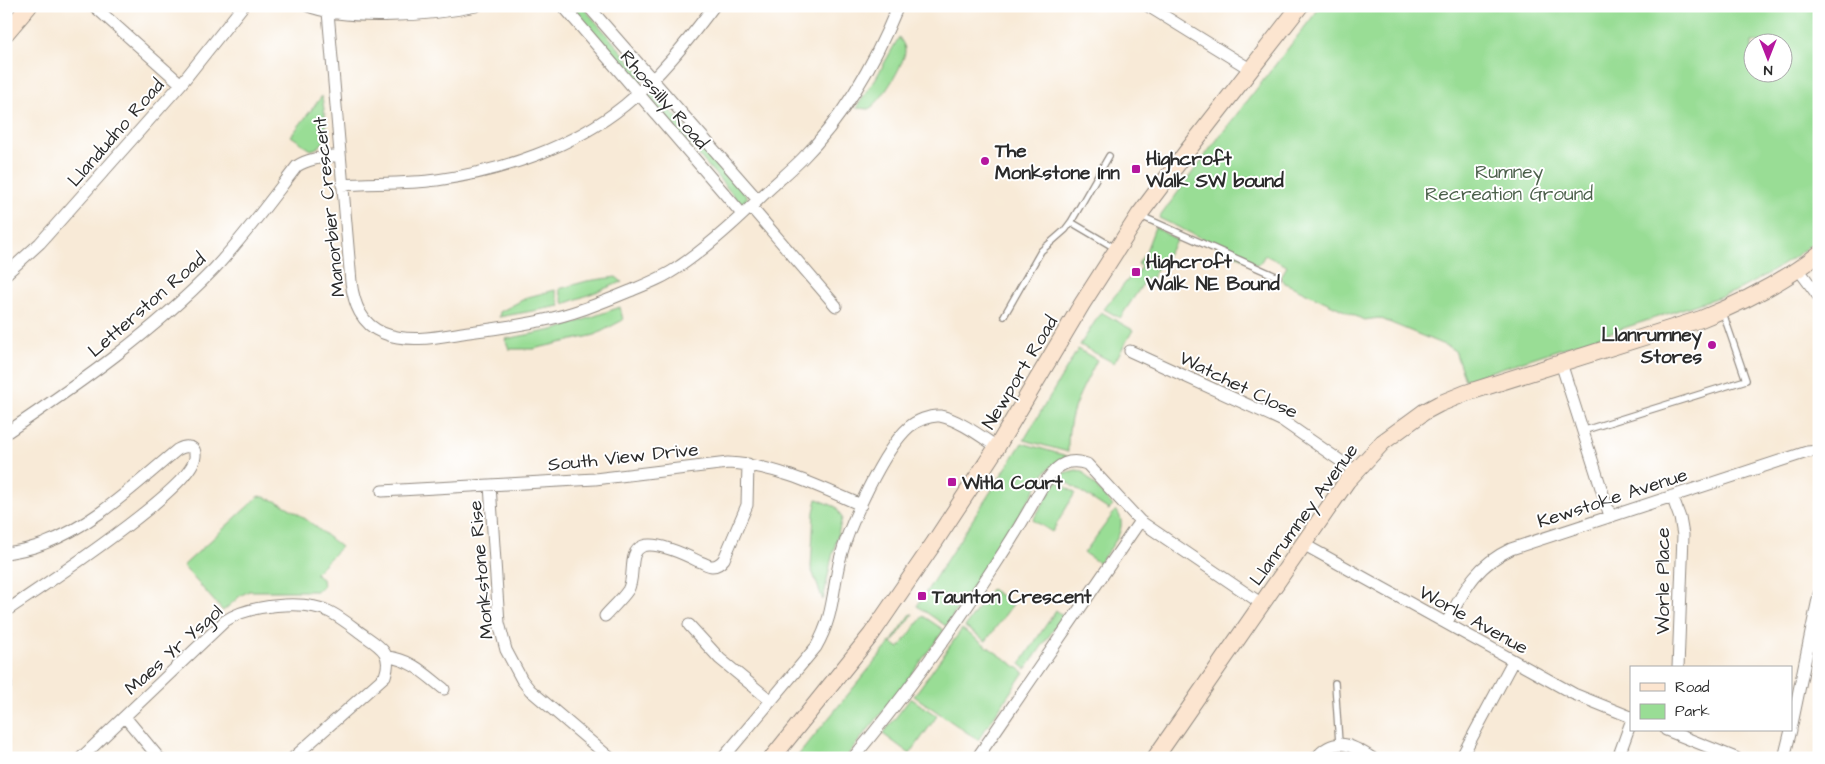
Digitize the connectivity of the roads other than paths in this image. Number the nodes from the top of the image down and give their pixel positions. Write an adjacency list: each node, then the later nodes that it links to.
1 (30, 6): 13 (main road)
2 (94, 6): 16 (street)
3 (243, 6): 16 (street, Llandudno Road)
4 (308, 6): 12 (street)
5 (476, 6): 12 (street)
6 (563, 6): 17 (street, Rhossilly Road)
7 (588, 6): 15 (street, Rhossilly Road)
8 (714, 6): 15 (street)
9 (898, 6): 21 (street, Manorbier Crescent)
10 (1148, 6): 14 (street)
11 (1300, 6): 14 (main road, Newport Road)
12 (328, 12): 18 (street, Manorbier Crescent)
13 (6, 33)
14 (1250, 69): 22 (main road, Newport Road)
15 (653, 80): 17 (street); 21 (street, Rhossilly Road)
16 (181, 84): 27 (street, Llandudno Road)
17 (637, 94): 20 (street); 21 (street, Rhossilly Road)
18 (339, 155): 20 (street, Manorbier Crescent); 36 (street, Letterston Road)
19 (1109, 156): 23 (lane)
20 (342, 184): 21 (street, Manorbier Crescent)
21 (750, 207): 30 (street)
22 (1140, 215): 24 (main road, Newport Road); 28 (lane)
23 (1071, 222): 24 (lane); 32 (lane)
24 (1117, 249): 37 (main road, Newport Road)
25 (1819, 254): 26 (main road, Llanrumney Avenue)
26 (1798, 270): 29 (street); 31 (main road, Llanrumney Avenue)
27 (6, 274)
28 (1278, 277)
29 (1819, 297)
30 (836, 306)
31 (1722, 310): 34 (main road, Llanrumney Avenue); 35 (lane)
32 (1004, 316)
33 (1130, 351): 40 (street, Watchet Close)
34 (1561, 363): 35 (street); 40 (main road, Llanrumney Avenue)
35 (1582, 431): 45 (street)
36 (6, 433)
37 (997, 447): 44 (street); 73 (main road, Newport Road)
38 (1819, 451): 43 (street, Kewstoke Avenue)
39 (748, 464): 41 (street, South View Drive); 44 (street, South View Drive); 52 (street)
40 (1355, 472): 47 (main road, Llanrumney Avenue)
41 (490, 484): 42 (street, South View Drive); 71 (street, Monkstone Rise)
42 (382, 491)
43 (1672, 496): 45 (street, Kewstoke Avenue); 57 (street, Worle Place)
44 (861, 505): 60 (street)
45 (1610, 516): 53 (street, Kewstoke Avenue)
46 (1140, 521): 50 (street); 74 (street); 75 (street)
47 (1303, 544): 50 (main road, Llanrumney Avenue); 53 (street, Worle Avenue)
48 (6, 553): 51 (street)
49 (1819, 594): 64 (street)
50 (1262, 604): 76 (main road, Llanrumney Avenue)
51 (6, 611)
52 (605, 616)
53 (1447, 622): 56 (street, Worle Avenue)
54 (689, 624): 60 (street)
55 (387, 657): 59 (street); 61 (street, Maes Yr Ysgol); 70 (street)
56 (1513, 661): 62 (street, Worle Avenue); 79 (street)
57 (1678, 666)
58 (1335, 683): 67 (lane)
59 (444, 689)
60 (771, 701): 72 (street)
61 (125, 717): 68 (street, Maes Yr Ysgol); 69 (street)
62 (1630, 717)
63 (1630, 725): 80 (street)
64 (1792, 725)
65 (1671, 732): 81 (street)
66 (1790, 732): 82 (street)
67 (1339, 743): 77 (street); 78 (street)
68 (81, 758)
69 (159, 758)
70 (293, 758)
71 (610, 758)
72 (723, 758)
73 (772, 758)
74 (852, 758)
75 (977, 758)
76 (1155, 758)
77 (1316, 758)
78 (1372, 758)
79 (1461, 758)
80 (1618, 758)
81 (1736, 758)
82 (1784, 758)

